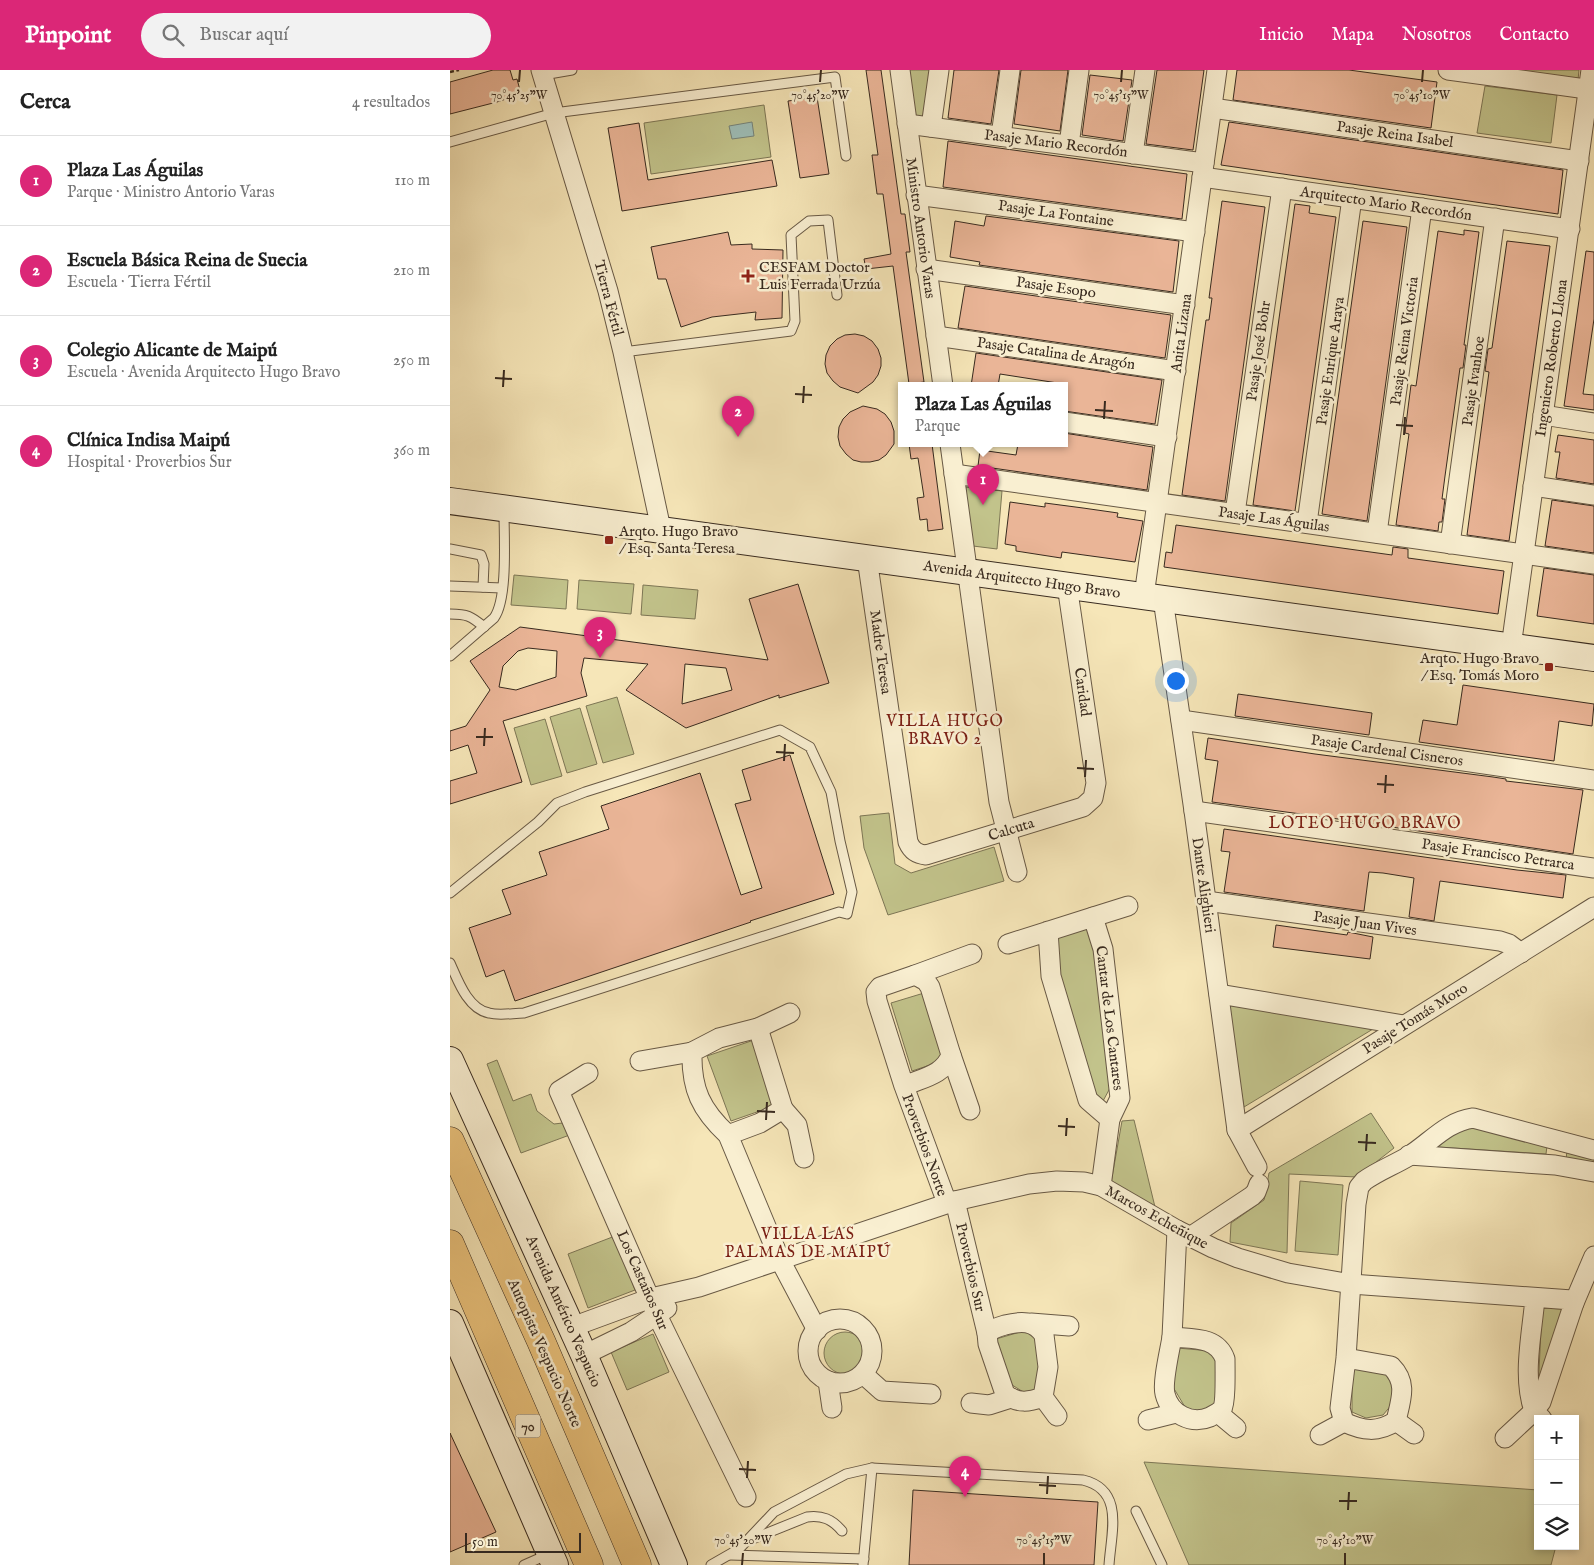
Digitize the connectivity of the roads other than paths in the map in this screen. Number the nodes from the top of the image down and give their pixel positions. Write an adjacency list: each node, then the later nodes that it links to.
1 (572, 70): 10 (lane)
2 (900, 70): 14 (street, Ministro Antorio Varas)
3 (939, 70): 15 (street)
4 (1010, 70): 16 (street)
5 (1079, 70): 18 (street)
6 (1145, 70): 19 (street)
7 (1217, 70): 12 (street, Anita Lizana)
8 (1448, 70): 11 (street)
9 (1592, 70): 11 (street, Ingeniero Roberto Llona)
10 (542, 72): 13 (street, Tierra Fértil)
11 (1592, 90): 21 (street, Ingeniero Roberto Llona)
12 (1212, 108): 21 (street, Pasaje Reina Isabel); 22 (street, Anita Lizana)
13 (554, 113): 17 (lane); 20 (lane); 34 (street, Tierra Fértil)
14 (907, 124): 15 (street, Pasaje Mario Recordón); 24 (street, Ministro Antorio Varas)
15 (931, 127): 16 (street, Pasaje Mario Recordón)
16 (1001, 136): 18 (street, Pasaje Mario Recordón)
17 (450, 142)
18 (1069, 145): 19 (street, Pasaje Mario Recordón)
19 (1134, 154): 22 (street, Pasaje Mario Recordón)
20 (846, 156)
21 (1579, 161): 28 (street, Ingeniero Roberto Llona)
22 (1203, 170): 23 (street, Arquitecto Mario Recordón); 29 (street, Anita Lizana)
23 (1282, 188): 25 (street, Arquitecto Mario Recordón); 48 (street, Pasaje José Bohr)
24 (916, 194): 29 (street, Pasaje La Fontaine); 30 (street, Ministro Antorio Varas)
25 (1352, 198): 26 (street, Arquitecto Mario Recordón); 49 (street, Pasaje Enrique Araya)
26 (1422, 208): 27 (street, Arquitecto Mario Recordón); 51 (street, Pasaje Reina Victoria)
27 (1496, 218): 28 (street, Arquitecto Mario Recordón); 52 (street, Pasaje Ivanhoe)
28 (1570, 229): 37 (street, Ingeniero Roberto Llona)
29 (1195, 232): 32 (street, Anita Lizana)
30 (926, 268): 32 (street, Pasaje Esopo); 33 (street, Ministro Antorio Varas)
31 (837, 295): 34 (lane)
32 (1185, 305): 35 (street, Anita Lizana)
33 (936, 336): 35 (street, Pasaje Catalina de Aragón); 36 (street, Ministro Antorio Varas)
34 (623, 352): 50 (street, Tierra Fértil)
35 (1176, 371): 40 (street, Anita Lizana)
36 (942, 382)
37 (1543, 416): 39 (street); 43 (street, Ingeniero Roberto Llona)
38 (1068, 423): 40 (street)
39 (1594, 423)
40 (1166, 437): 46 (street, Anita Lizana)
41 (950, 447): 42 (street)
42 (954, 474): 46 (street, Pasaje Las Águilas); 57 (street)
43 (1534, 486): 44 (street); 54 (street, Ingeniero Roberto Llona)
44 (1594, 495)
45 (450, 501): 47 (street, Avenida Arquitecto Hugo Bravo)
46 (1158, 502): 48 (street, Pasaje Las Águilas); 62 (street, Anita Lizana)
47 (504, 509): 50 (street, Avenida Arquitecto Hugo Bravo); 61 (lane)
48 (1235, 513): 49 (street, Pasaje Las Águilas)
49 (1307, 523): 51 (street, Pasaje Las Águilas)
50 (661, 529): 55 (street, Avenida Arquitecto Hugo Bravo)
51 (1377, 533): 52 (street, Pasaje Las Águilas)
52 (1450, 544): 54 (street, Pasaje Las Águilas)
53 (450, 549): 60 (lane)
54 (1524, 554): 56 (street, Pasaje Las Águilas); 65 (street, Ingeniero Roberto Llona)
55 (867, 558): 57 (street, Avenida Arquitecto Hugo Bravo); 73 (street, Madre Teresa)
56 (1594, 564)
57 (968, 572): 58 (street, Avenida Arquitecto Hugo Bravo); 72 (street)
58 (1067, 585): 62 (street, Avenida Arquitecto Hugo Bravo); 70 (street, Caridad)
59 (450, 586): 60 (lane)
60 (483, 587): 61 (lane)
61 (502, 588): 64 (lane)
62 (1153, 597): 65 (street, Avenida Arquitecto Hugo Bravo); 68 (street, Dante Alighieri)
63 (450, 614): 64 (lane)
64 (484, 627): 66 (lane)
65 (1511, 647): 67 (street, Avenida Arquitecto Hugo Bravo)
66 (450, 656)
67 (1594, 658)
68 (1181, 720): 69 (street, Pasaje Cardenal Cisneros); 71 (street, Dante Alighieri)
69 (1594, 780)
70 (1093, 798): 72 (street, Calcuta)
71 (1194, 811): 74 (street, Pasaje Francisco Petrarca); 77 (street, Dante Alighieri)
72 (1005, 830): 73 (street, Calcuta); 75 (street)
73 (926, 855)
74 (1594, 868)
75 (1017, 872)
76 (450, 893): 85 (lane)
77 (1206, 900): 83 (street, Pasaje Juan Vives); 87 (street, Dante Alighieri)
78 (1128, 906): 80 (street)
79 (1594, 907): 83 (street, Pasaje Tomás Moro)
80 (1094, 917): 81 (street); 99 (street, Cantar de Los Cantares)
81 (1048, 931): 82 (street); 99 (street, Cantar de Los Cantares)
82 (1008, 944)
83 (1520, 953): 89 (street, Pasaje Tomás Moro)
84 (972, 954): 86 (street, Proverbios Norte)
85 (450, 963)
86 (915, 975): 92 (street); 96 (street, Proverbios Norte)
87 (1219, 994): 89 (street); 101 (street, Dante Alighieri)
88 (790, 1013): 90 (street)
89 (1404, 1025): 101 (street, Pasaje Tomás Moro)
90 (758, 1028): 91 (street); 97 (street)
91 (692, 1052): 94 (street); 102 (street)
92 (951, 1055): 96 (street, Proverbios Norte); 98 (street)
93 (450, 1060): 124 (street, Avenida Américo Vespucio)
94 (640, 1060)
95 (588, 1072): 120 (street, Los Castaños Sur)
96 (904, 1086): 112 (street, Proverbios Norte)
97 (783, 1109): 102 (street); 107 (street)
98 (970, 1110)
99 (1110, 1118): 111 (street, Cantar de Los Cantares)
100 (450, 1120): 110 (highway)
101 (1237, 1130): 113 (street, Dante Alighieri)
102 (728, 1135): 116 (street)
103 (1556, 1139): 105 (street); 106 (street); 108 (street)
104 (450, 1142): 110 (highway, Autopista Vespucio Norte)
105 (1594, 1150)
106 (1410, 1155): 108 (street); 117 (street)
107 (804, 1158)
108 (1555, 1165): 109 (street)
109 (1594, 1172)
110 (466, 1176): 159 (highway, Autopista Vespucio Norte)
111 (1102, 1186): 112 (street, Marcos Echeñique); 113 (street, Marcos Echeñique)
112 (951, 1202): 116 (street, Marcos Echeñique); 126 (street, Proverbios Sur)
113 (1183, 1234): 117 (street, Marcos Echeñique); 127 (street)
114 (450, 1244): 158 (highway, 70)
115 (1594, 1256): 119 (street)
116 (780, 1260): 120 (street, Marcos Echeñique); 125 (street)
117 (1351, 1284): 118 (street, Marcos Echeñique); 129 (street)
118 (1535, 1298): 119 (street, Marcos Echeñique); 139 (street)
119 (1573, 1302): 139 (street)
120 (654, 1306): 124 (street, Marcos Echeñique); 128 (street, Marcos Echeñique); 150 (street, Los Castaños Sur)
121 (450, 1323): 155 (street)
122 (1031, 1323): 123 (street, Proverbios Sur); 126 (street, Proverbios Sur); 133 (street)
123 (1069, 1326)
124 (572, 1327): 128 (street, Avenida Américo Vespucio)
125 (817, 1330): 130 (street); 131 (street)
126 (987, 1333): 134 (street, Proverbios Sur)
127 (1172, 1336): 137 (street); 138 (street)
128 (584, 1355): 160 (street, Avenida Américo Vespucio)
129 (1346, 1358): 143 (street); 144 (street)
130 (863, 1374): 131 (street); 132 (street)
131 (828, 1381): 136 (street)
132 (931, 1394)
133 (1043, 1396): 134 (street); 140 (street)
134 (1011, 1398): 135 (street)
135 (971, 1403)
136 (832, 1408)
137 (1176, 1413): 138 (street); 142 (street)
138 (1218, 1414): 145 (street)
139 (1538, 1415)
140 (1057, 1416)
141 (1534, 1418): 148 (street)
142 (1148, 1420)
143 (1396, 1421): 144 (street); 146 (street)
144 (1344, 1422): 147 (street)
145 (1236, 1428)
146 (1414, 1434)
147 (1320, 1435)
148 (1505, 1438)
149 (872, 1468): 153 (lane); 156 (lane); 162 (lane)
150 (746, 1497)
151 (1136, 1511): 163 (lane)
152 (842, 1531): 153 (lane)
153 (747, 1541): 154 (lane)
154 (730, 1555): 156 (lane); 161 (lane)
155 (553, 1559): 157 (lane)
156 (863, 1562)
157 (524, 1565)
158 (588, 1565)
159 (637, 1565)
160 (674, 1565)
161 (713, 1565)
162 (1108, 1565)
163 (1162, 1565)

